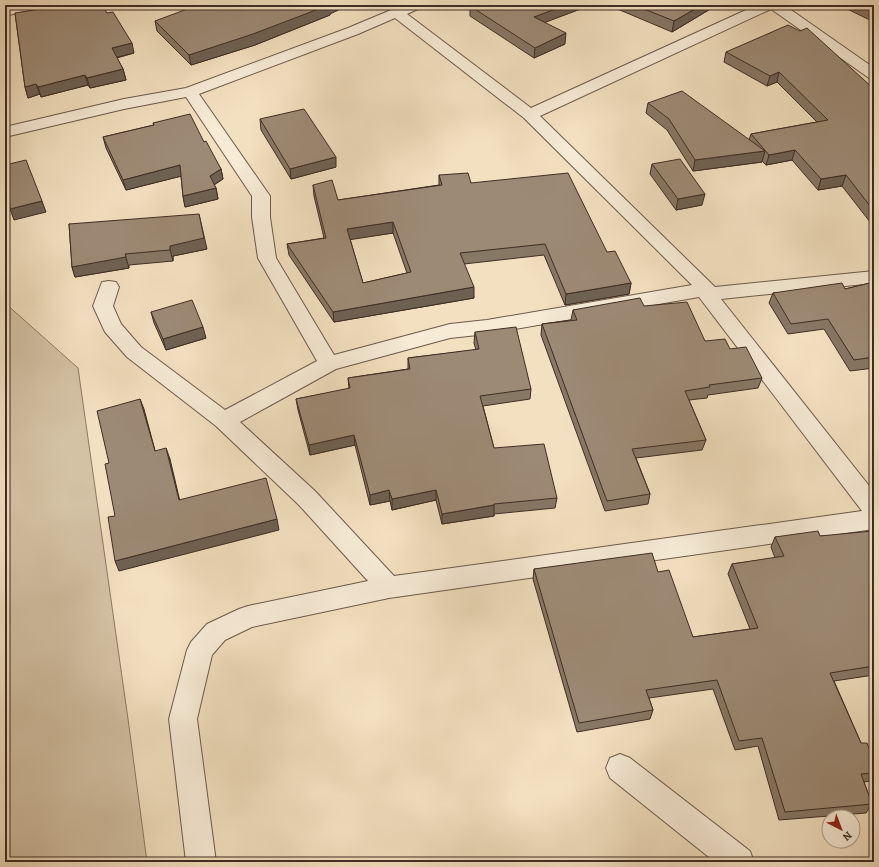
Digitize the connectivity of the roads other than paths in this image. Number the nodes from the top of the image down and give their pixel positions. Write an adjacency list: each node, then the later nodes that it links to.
1 (33, 5): 5 (street)
2 (415, 5): 6 (street)
3 (768, 5): 9 (street)
4 (775, 5): 7 (street)
5 (5, 12)
6 (397, 13): 8 (street); 9 (street)
7 (874, 75)
8 (190, 92): 10 (street); 14 (street)
9 (530, 115): 13 (street)
10 (5, 132)
11 (874, 277): 13 (street)
12 (109, 287): 15 (street)
13 (707, 291): 14 (street); 16 (street)
14 (329, 364): 15 (street)
15 (224, 420): 18 (street)
16 (874, 509)
17 (874, 519): 18 (street)
18 (389, 587): 20 (street)
19 (620, 768): 21 (street)
20 (201, 862)
21 (739, 862)

